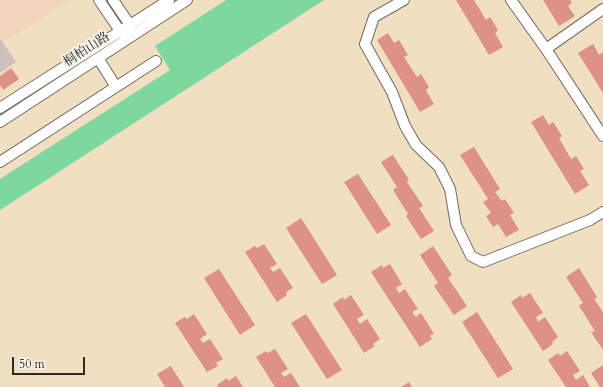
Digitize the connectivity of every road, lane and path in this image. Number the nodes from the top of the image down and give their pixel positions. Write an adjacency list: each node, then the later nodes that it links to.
1 (99, 0): 9 (street)
2 (113, 0): 8 (street)
3 (169, 0): 8 (street, 桐柏山路)
4 (188, 0): 10 (street, 桐柏山路)
5 (404, 0): 19 (street)
6 (511, 0): 11 (street)
7 (603, 9): 11 (street)
8 (130, 25): 9 (street, 桐柏山路); 10 (street)
9 (120, 31): 10 (street); 15 (street, 桐柏山路)
10 (130, 37): 12 (street, 桐柏山路)
11 (546, 49): 17 (street)
12 (98, 58): 14 (street); 16 (street, 桐柏山路)
13 (156, 61): 14 (street)
14 (116, 87): 18 (street)
15 (0, 108)
16 (0, 122)
17 (603, 136)
18 (0, 162)
19 (603, 212)

